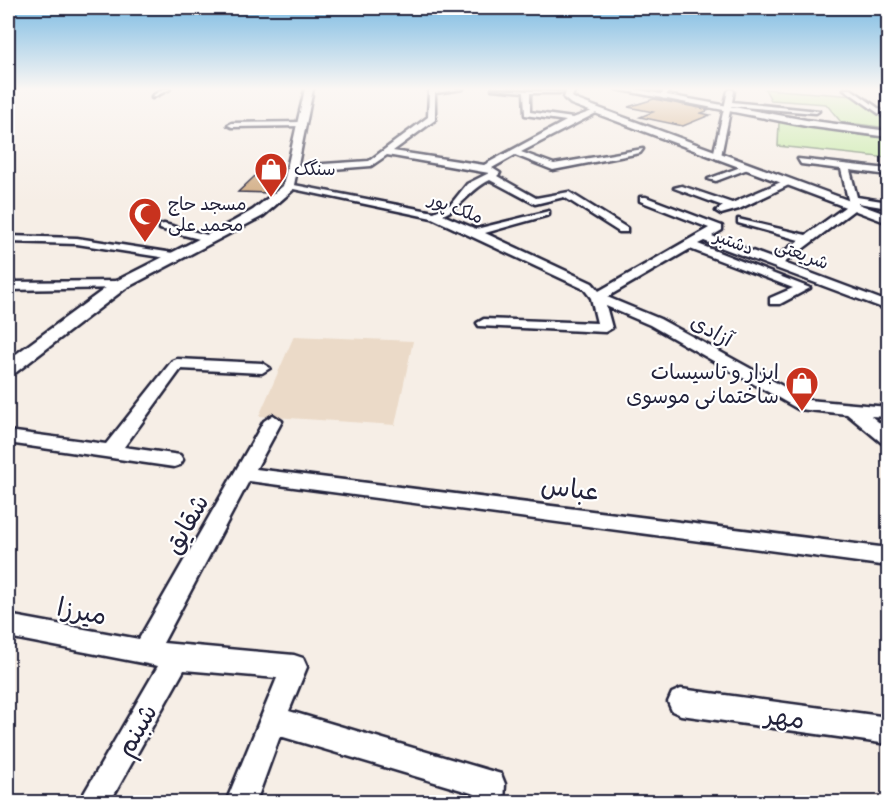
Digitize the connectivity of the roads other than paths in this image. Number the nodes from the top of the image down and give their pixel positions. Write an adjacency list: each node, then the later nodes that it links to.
1 (302, 127): 15 (street)
2 (420, 127): 9 (street)
3 (561, 127): 10 (street)
4 (639, 127): 11 (street)
5 (723, 127): 11 (street)
6 (834, 127): 7 (street)
7 (888, 134)
8 (640, 151): 10 (street)
9 (384, 152): 15 (street); 16 (street)
10 (515, 152): 16 (street)
11 (717, 156): 14 (street)
12 (801, 161): 13 (street)
13 (845, 166): 17 (street); 23 (street)
14 (749, 167): 18 (street); 19 (street)
15 (294, 169): 20 (street)
16 (488, 172): 29 (street); 33 (street)
17 (888, 172)
18 (713, 179)
19 (788, 182): 23 (street); 24 (street)
20 (289, 187): 29 (street, ملک پور); 37 (street)
21 (679, 188): 24 (street)
22 (643, 199): 35 (street)
23 (853, 202): 25 (street); 30 (street); 38 (street)
24 (731, 205): 26 (street); 27 (street)
25 (888, 205)
26 (747, 210)
27 (721, 211)
28 (545, 213): 34 (street)
29 (435, 215): 34 (street, ملک پور)
30 (888, 219)
31 (742, 221): 38 (street)
32 (164, 227): 37 (street)
33 (624, 230)
34 (474, 233): 44 (street, ملک پور)
35 (702, 236): 39 (street); 41 (street, شریعتی)
36 (8, 239): 40 (street)
37 (211, 239): 40 (street)
38 (807, 239): 41 (street)
39 (688, 244): 44 (street); 45 (street, دشتبر)
40 (173, 256): 42 (street)
41 (776, 263): 46 (street, شریعتی)
42 (120, 285): 43 (street); 49 (street)
43 (8, 286)
44 (597, 297): 47 (street); 50 (street, آزادی)
45 (775, 301)
46 (888, 306)
47 (484, 323)
48 (262, 368): 55 (street)
49 (8, 369)
50 (853, 410): 51 (street); 54 (street)
51 (888, 412)
52 (273, 421): 57 (street, شقایق)
53 (8, 437): 55 (street)
54 (888, 440)
55 (110, 452): 56 (street)
56 (174, 460)
57 (245, 474): 58 (street, عباس); 60 (street, شقایق)
58 (888, 556)
59 (8, 626): 60 (street, میرزا)
60 (145, 652): 61 (street, میرزا)
61 (177, 658): 63 (street, میرزا); 65 (street, شبنم)
62 (681, 702): 64 (street, مهر)
63 (272, 720): 66 (street); 67 (street)
64 (888, 732)
65 (94, 802)
66 (241, 802)
67 (489, 802)

